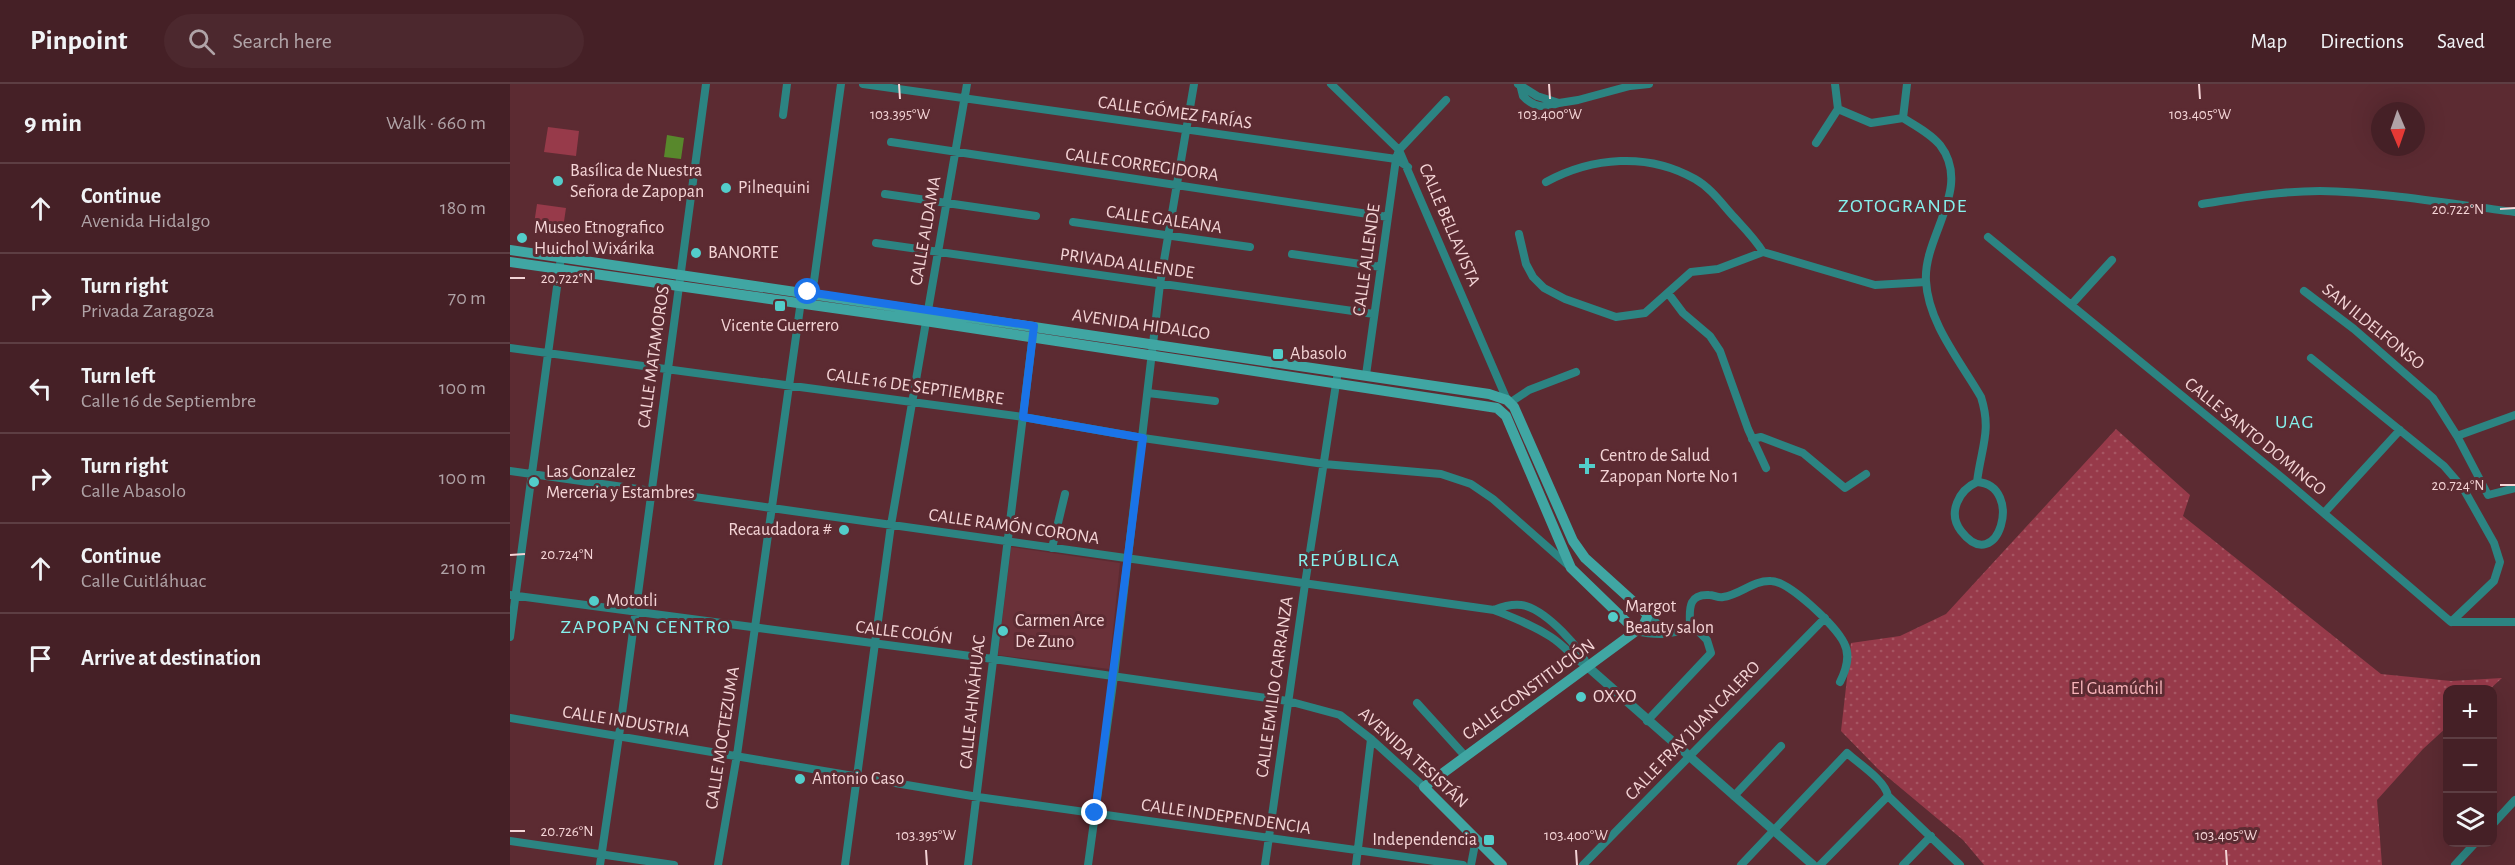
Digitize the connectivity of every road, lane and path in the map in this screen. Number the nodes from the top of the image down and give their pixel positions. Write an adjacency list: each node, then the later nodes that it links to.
1 (706, 84): 47 (street, CALLE MATAMOROS)
2 (787, 84): 15 (street)
3 (841, 84): 52 (street)
4 (863, 84): 12 (street, CALLE GÓMEZ FARÍAS)
5 (967, 84): 12 (street, CALLE ALDAMA)
6 (1194, 84): 17 (street)
7 (1330, 84): 20 (street, CALLE BELLAVISTA)
8 (1647, 84): 11 (street)
9 (1835, 84): 14 (street)
10 (1907, 84): 16 (street)
11 (1519, 86)
12 (965, 98): 17 (street, CALLE GÓMEZ FARÍAS); 21 (street, CALLE ALDAMA)
13 (1446, 100): 20 (street)
14 (1838, 109): 16 (street); 19 (street)
15 (783, 115)
16 (1903, 118): 48 (street)
17 (1187, 131): 22 (street, CALLE GÓMEZ FARÍAS); 25 (street)
18 (891, 142): 21 (street, CALLE CORREGIDORA)
19 (1816, 143)
20 (1399, 150): 22 (street, CALLE ALLENDE); 23 (street, CALLE BELLAVISTA)
21 (955, 152): 25 (street, CALLE CORREGIDORA); 27 (street, CALLE ALDAMA)
22 (1396, 159): 23 (street, CALLE GÓMEZ FARÍAS); 31 (street, CALLE ALLENDE)
23 (1408, 168): 72 (street, CALLE BELLAVISTA)
24 (1546, 182): 40 (street)
25 (1175, 185): 31 (street, CALLE CORREGIDORA); 34 (street)
26 (885, 194): 27 (street)
27 (946, 203): 30 (street); 39 (street, CALLE ALDAMA)
28 (2202, 204): 29 (street)
29 (2515, 212)
30 (1036, 216)
31 (1388, 217): 45 (street, CALLE ALLENDE)
32 (1073, 222): 34 (street, CALLE GALEANA)
33 (1519, 234): 53 (street)
34 (1168, 236): 37 (street, CALLE GALEANA); 49 (street)
35 (1988, 237): 55 (street, CALLE SANTO DOMINGO)
36 (876, 243): 39 (street, PRIVADA ALLENDE)
37 (1250, 248)
38 (510, 250): 42 (main road, AVENIDA HIDALGO)
39 (938, 252): 49 (street, PRIVADA ALLENDE); 57 (street, CALLE ALDAMA)
40 (1763, 252): 48 (street); 53 (street)
41 (1292, 254): 45 (street)
42 (561, 257): 46 (street); 47 (main road, AVENIDA HIDALGO)
43 (2112, 261): 55 (street)
44 (510, 262): 46 (main road, AVENIDA HIDALGO)
45 (1381, 267): 56 (street, CALLE ALLENDE)
46 (559, 270): 50 (main road, AVENIDA HIDALGO); 61 (street)
47 (680, 274): 50 (street, CALLE MATAMOROS); 52 (main road, AVENIDA HIDALGO)
48 (1926, 282): 85 (street)
49 (1160, 284): 56 (street, PRIVADA ALLENDE); 60 (street)
50 (678, 287): 54 (main road, AVENIDA HIDALGO); 63 (street, CALLE MATAMOROS)
51 (2304, 291): 77 (street, SAN ILDELFONSO)
52 (808, 292): 54 (street); 57 (main road, AVENIDA HIDALGO)
53 (1668, 293): 79 (street)
54 (801, 303): 57 (main road, AVENIDA HIDALGO); 67 (street, CALLE MOCTEZUMA)
55 (2071, 305): 90 (street, CALLE SANTO DOMINGO)
56 (1374, 314): 65 (street, CALLE ALLENDE)
57 (926, 315): 58 (main road, AVENIDA HIDALGO); 73 (street, CALLE ALDAMA)
58 (1033, 331): 60 (main road, AVENIDA HIDALGO); 75 (street, CALLE AHNÁHUAC)
59 (510, 348): 61 (street, CALLE 16 DE SEPTIEMBRE)
60 (1153, 349): 66 (main road, AVENIDA HIDALGO); 69 (street)
61 (546, 352): 63 (street, CALLE 16 DE SEPTIEMBRE); 83 (street)
62 (2311, 358): 76 (street)
63 (668, 369): 67 (street, CALLE 16 DE SEPTIEMBRE); 87 (street, CALLE MATAMOROS)
64 (1576, 372): 72 (street)
65 (1366, 375): 66 (main road, AVENIDA HIDALGO); 68 (main road, AVENIDA HIDALGO)
66 (1337, 376): 70 (main road, AVENIDA HIDALGO); 80 (street, CALLE EMILIO CARRANZA)
67 (790, 386): 73 (street, CALLE 16 DE SEPTIEMBRE); 89 (street, CALLE MOCTEZUMA)
68 (1449, 388): 70 (main road); 72 (main road, AVENIDA HIDALGO)
69 (1148, 393): 71 (street); 78 (street)
70 (1447, 400): 95 (main road, AVENIDA HIDALGO)
71 (1215, 401)
72 (1509, 401): 100 (main road)
73 (911, 402): 75 (street, CALLE 16 DE SEPTIEMBRE); 91 (street, CALLE ALDAMA)
74 (2515, 415): 77 (street)
75 (1023, 417): 78 (street, CALLE 16 DE SEPTIEMBRE); 92 (street, CALLE AHNÁHUAC)
76 (2400, 430): 90 (street); 103 (street)
77 (2457, 436): 86 (street, SAN ILDELFONSO)
78 (1143, 438): 80 (street, CALLE 16 DE SEPTIEMBRE); 94 (street)
79 (1752, 440): 81 (street); 84 (street)
80 (1324, 464): 95 (street, CALLE 16 DE SEPTIEMBRE); 96 (street, CALLE EMILIO CARRANZA)
81 (1766, 468)
82 (510, 471): 83 (street, CALLE RAMÓN CORONA)
83 (530, 474): 87 (street, CALLE RAMÓN CORONA); 97 (street)
84 (1866, 474)
85 (1977, 482): 85 (street)
86 (2515, 488)
87 (651, 491): 89 (street, CALLE RAMÓN CORONA); 99 (street, CALLE MATAMOROS)
88 (1065, 494): 93 (street)
89 (771, 508): 91 (street, CALLE RAMÓN CORONA); 105 (street, CALLE MOCTEZUMA)
90 (2324, 513): 103 (street, CALLE SANTO DOMINGO)
91 (891, 525): 92 (street, CALLE RAMÓN CORONA); 109 (street, CALLE ALDAMA)
92 (1006, 541): 93 (street, CALLE RAMÓN CORONA); 110 (street, CALLE AHNÁHUAC)
93 (1052, 548): 94 (street, CALLE RAMÓN CORONA)
94 (1127, 558): 96 (street, CALLE RAMÓN CORONA); 112 (street)
95 (1571, 568): 106 (main road, AVENIDA HIDALGO)
96 (1305, 584): 98 (street, CALLE RAMÓN CORONA); 114 (street, CALLE EMILIO CARRANZA)
97 (513, 596): 99 (street, CALLE COLÓN); 108 (street)
98 (1494, 610): 111 (street, CALLE RAMÓN CORONA); 111 (street, CALLE RAMÓN CORONA)
99 (636, 612): 105 (street, CALLE COLÓN); 118 (street, CALLE MATAMOROS)
100 (1648, 615): 106 (main road, CALLE CONSTITUCIÓN); 107 (street)
101 (1825, 618): 102 (street); 113 (street); 123 (street, CALLE FRAY JUAN CALERO)
102 (1690, 622): 107 (street); 117 (street)
103 (2451, 622): 104 (street)
104 (2515, 622)
105 (754, 629): 109 (street, CALLE COLÓN); 121 (street, CALLE MOCTEZUMA)
106 (1636, 632): 107 (street); 111 (main road, CALLE CONSTITUCIÓN)
107 (1666, 632)
108 (510, 636)
109 (874, 645): 110 (street, CALLE COLÓN); 124 (street, CALLE ALDAMA)
110 (993, 659): 112 (street, CALLE COLÓN); 128 (street, CALLE AHNÁHUAC)
111 (1588, 667): 117 (street); 122 (main road, CALLE CONSTITUCIÓN)
112 (1114, 676): 114 (street, CALLE COLÓN); 130 (street)
113 (1840, 682)
114 (1288, 701): 119 (street, AVENIDA TESISTÁN); 134 (street, CALLE EMILIO CARRANZA)
115 (1417, 703): 122 (street)
116 (510, 718): 118 (street, CALLE INDUSTRIA)
117 (1647, 721): 123 (street)
118 (619, 736): 121 (street, CALLE INDUSTRIA); 139 (street, CALLE MATAMOROS)
119 (1371, 739): 125 (street, AVENIDA TESISTÁN); 138 (street)
120 (1781, 746): 126 (street)
121 (737, 755): 124 (street, CALLE INDEPENDENCIA); 142 (street, CALLE MOCTEZUMA)
122 (1466, 756): 125 (main road, CALLE CONSTITUCIÓN)
123 (1689, 757): 126 (street); 151 (street, CALLE FRAY JUAN CALERO)
124 (858, 778): 128 (street, CALLE INDEPENDENCIA); 143 (street, CALLE ALDAMA)
125 (1424, 787): 135 (main road, AVENIDA TESISTÁN)
126 (1734, 796): 132 (street)
127 (1888, 796): 132 (street); 133 (street); 154 (street)
128 (978, 797): 130 (street, CALLE INDEPENDENCIA); 144 (street, CALLE AHNÁHUAC)
129 (2515, 801): 131 (street)
130 (1095, 813): 134 (street, CALLE INDEPENDENCIA); 145 (street)
131 (2497, 821)
132 (1773, 831): 152 (street); 153 (street)
133 (1931, 836): 155 (street); 156 (street)
134 (1269, 839): 138 (street, CALLE INDEPENDENCIA); 146 (street, CALLE EMILIO CARRANZA)
135 (1476, 839): 149 (street); 150 (main road, AVENIDA TESISTÁN)
136 (510, 841): 139 (street)
137 (2472, 847): 157 (street)
138 (1358, 852): 147 (street); 148 (street, CALLE INDEPENDENCIA)
139 (601, 854): 140 (street, CALLE MATAMOROS); 141 (street)
140 (600, 865)
141 (674, 865)
142 (718, 865)
143 (845, 865)
144 (968, 865)
145 (1088, 865)
146 (1265, 865)
147 (1356, 865)
148 (1463, 865)
149 (1471, 865)
150 (1502, 865)
151 (1583, 865)
152 (1741, 865)
153 (1813, 865)
154 (1820, 865)
155 (1903, 865)
156 (1960, 865)
157 (2455, 865)

